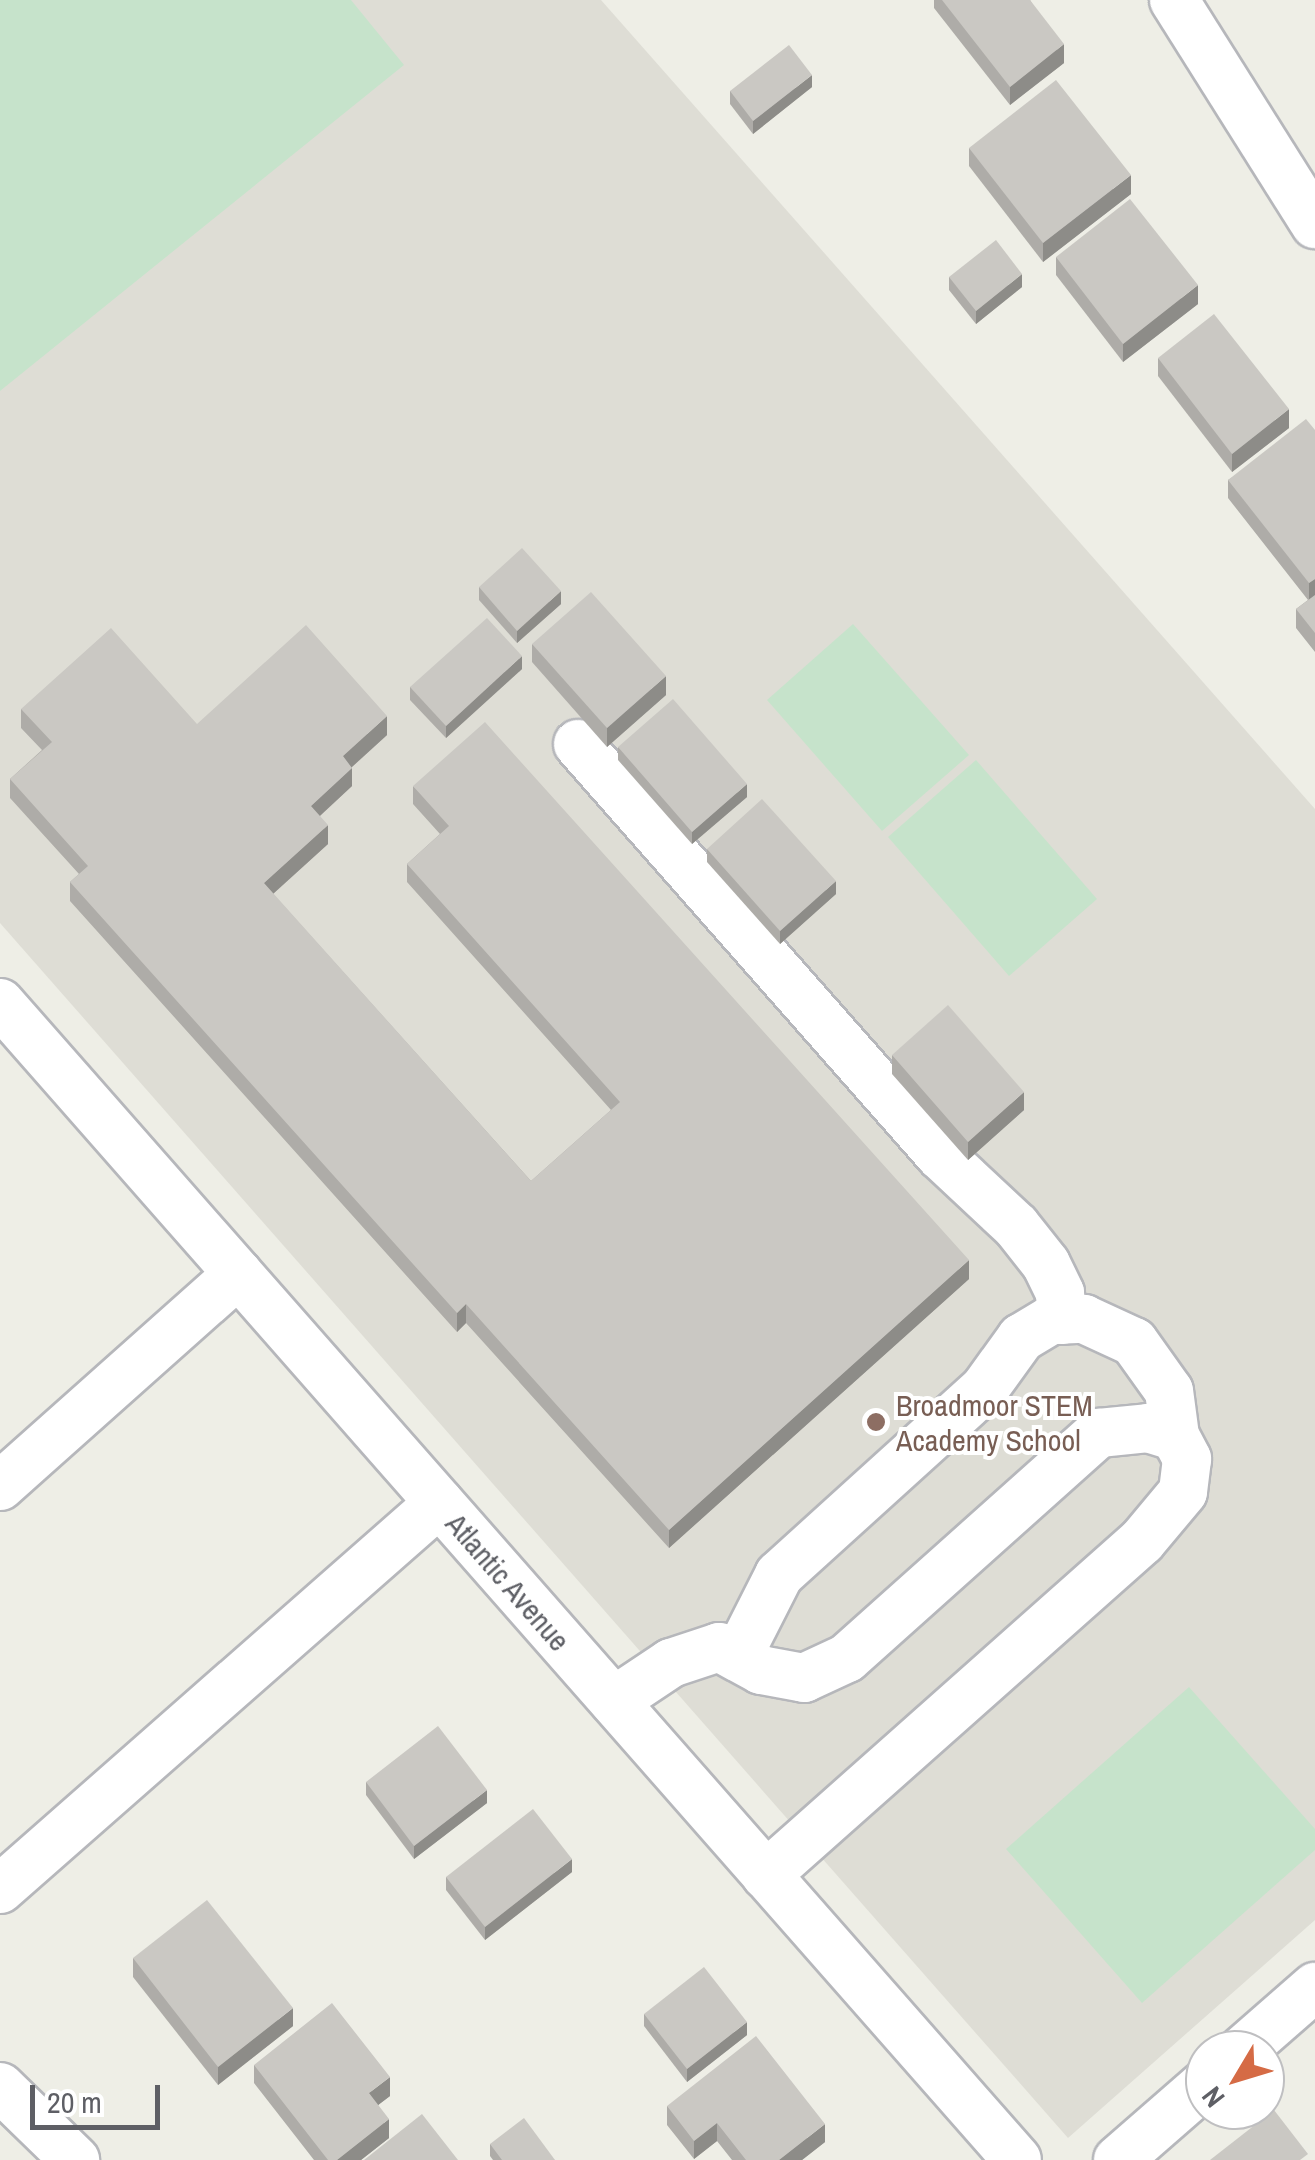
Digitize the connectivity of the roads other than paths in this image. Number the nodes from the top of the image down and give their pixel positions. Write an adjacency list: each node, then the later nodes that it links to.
1 (1174, 0): 2 (street)
2 (1315, 224)
3 (578, 744): 6 (street)
4 (0, 1004): 5 (street, Atlantic Avenue)
5 (238, 1274): 8 (street); 9 (street, Atlantic Avenue)
6 (1062, 1320): 7 (street); 10 (street)
7 (1175, 1436): 10 (street); 12 (street)
8 (0, 1486)
9 (439, 1503): 11 (street, Atlantic Avenue); 13 (street)
10 (739, 1654): 11 (street)
11 (614, 1702): 12 (street, Atlantic Avenue)
12 (766, 1874): 19 (street, Atlantic Avenue)
13 (0, 1889)
14 (1315, 1987): 15 (street)
15 (1266, 2030)
16 (0, 2087): 18 (street)
17 (1185, 2101): 20 (street)
18 (75, 2160)
19 (1017, 2160)
20 (1118, 2160)

